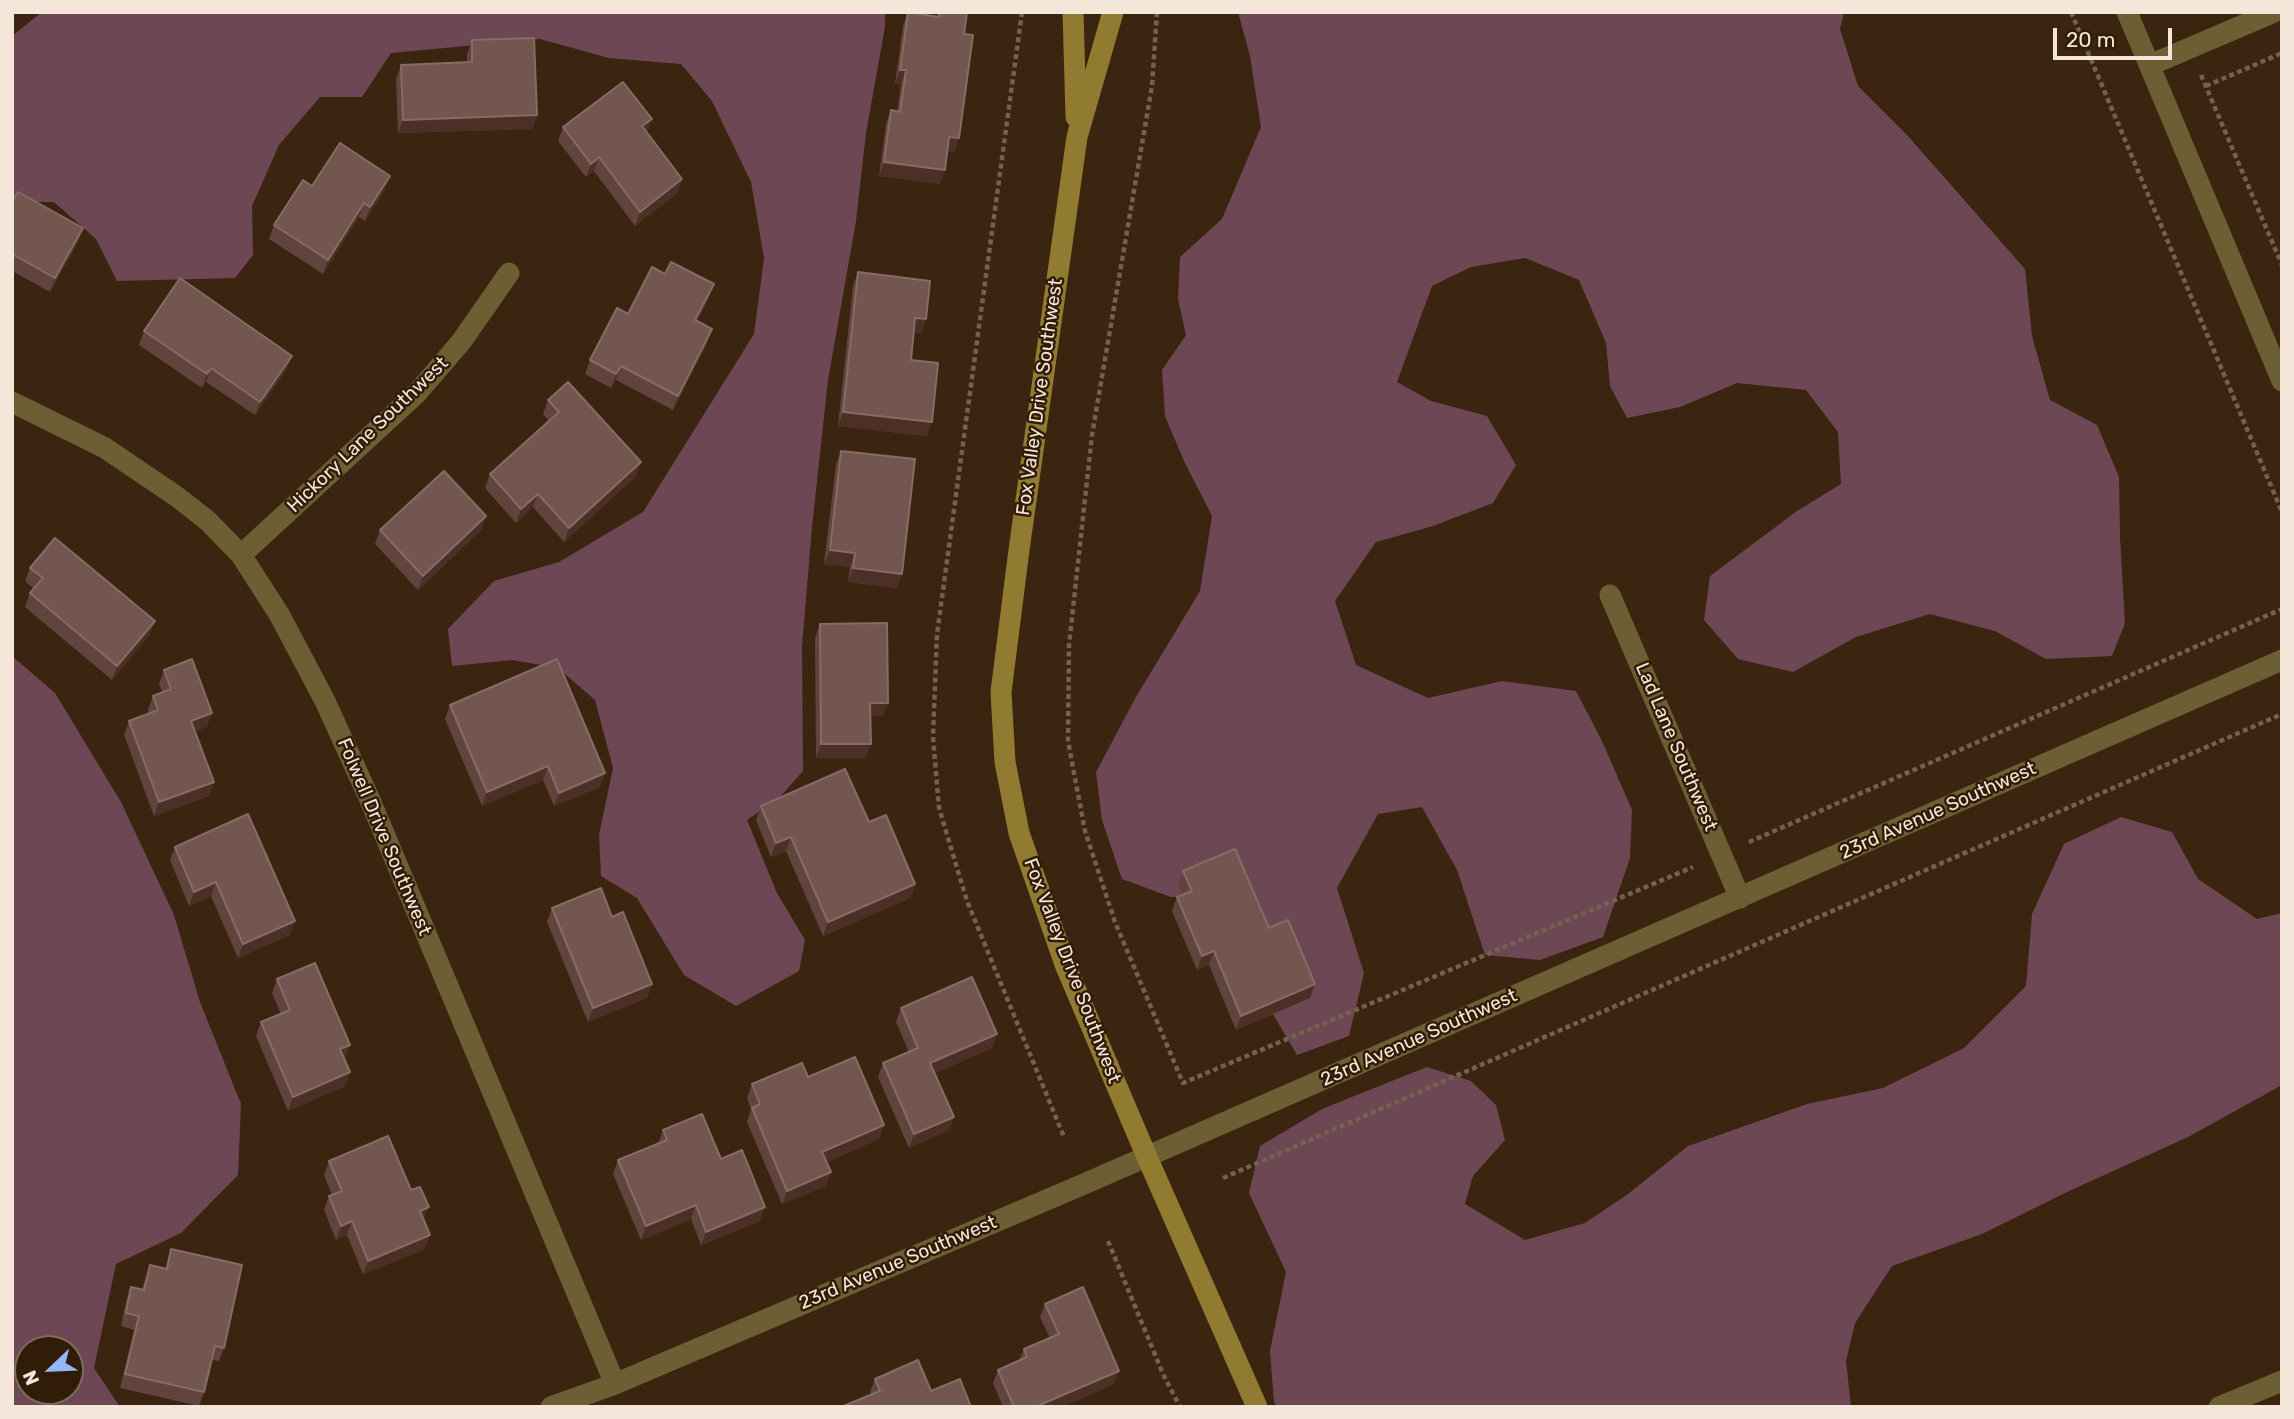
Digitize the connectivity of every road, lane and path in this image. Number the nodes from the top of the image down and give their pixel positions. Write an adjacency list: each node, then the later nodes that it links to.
1 (1022, 12): 23 (path)
2 (1073, 12): 10 (street, Fox Valley Drive Southwest)
3 (1113, 12): 10 (street, Fox Valley Drive Southwest)
4 (1157, 12): 21 (path)
5 (2071, 12): 15 (path)
6 (2127, 12): 9 (street)
7 (2274, 12): 9 (street)
8 (2282, 53): 11 (path)
9 (2150, 65): 13 (street)
10 (1077, 136): 24 (street, Fox Valley Drive Southwest)
11 (2282, 265)
12 (509, 273): 16 (street, Hickory Lane Southwest)
13 (2282, 381)
14 (12, 402): 16 (street, Folwell Drive Southwest)
15 (2282, 512)
16 (241, 555): 28 (street, Folwell Drive Southwest)
17 (1611, 595): 21 (street, Lad Lane Southwest)
18 (2282, 609): 21 (path)
19 (2282, 660): 22 (street, 23rd Avenue Southwest)
20 (2282, 714): 25 (path)
21 (1722, 854): 22 (street, Lad Lane Southwest)
22 (1740, 898): 24 (street, 23rd Avenue Southwest)
23 (1064, 1137)
24 (1147, 1157): 28 (street, 23rd Avenue Southwest); 31 (street, Fox Valley Drive Southwest)
25 (1223, 1178)
26 (1108, 1241): 30 (path)
27 (2282, 1381): 32 (street)
28 (615, 1384): 29 (street, 23rd Avenue Southwest)
29 (551, 1407)
30 (1180, 1407)
31 (1257, 1407)
32 (2219, 1407)

